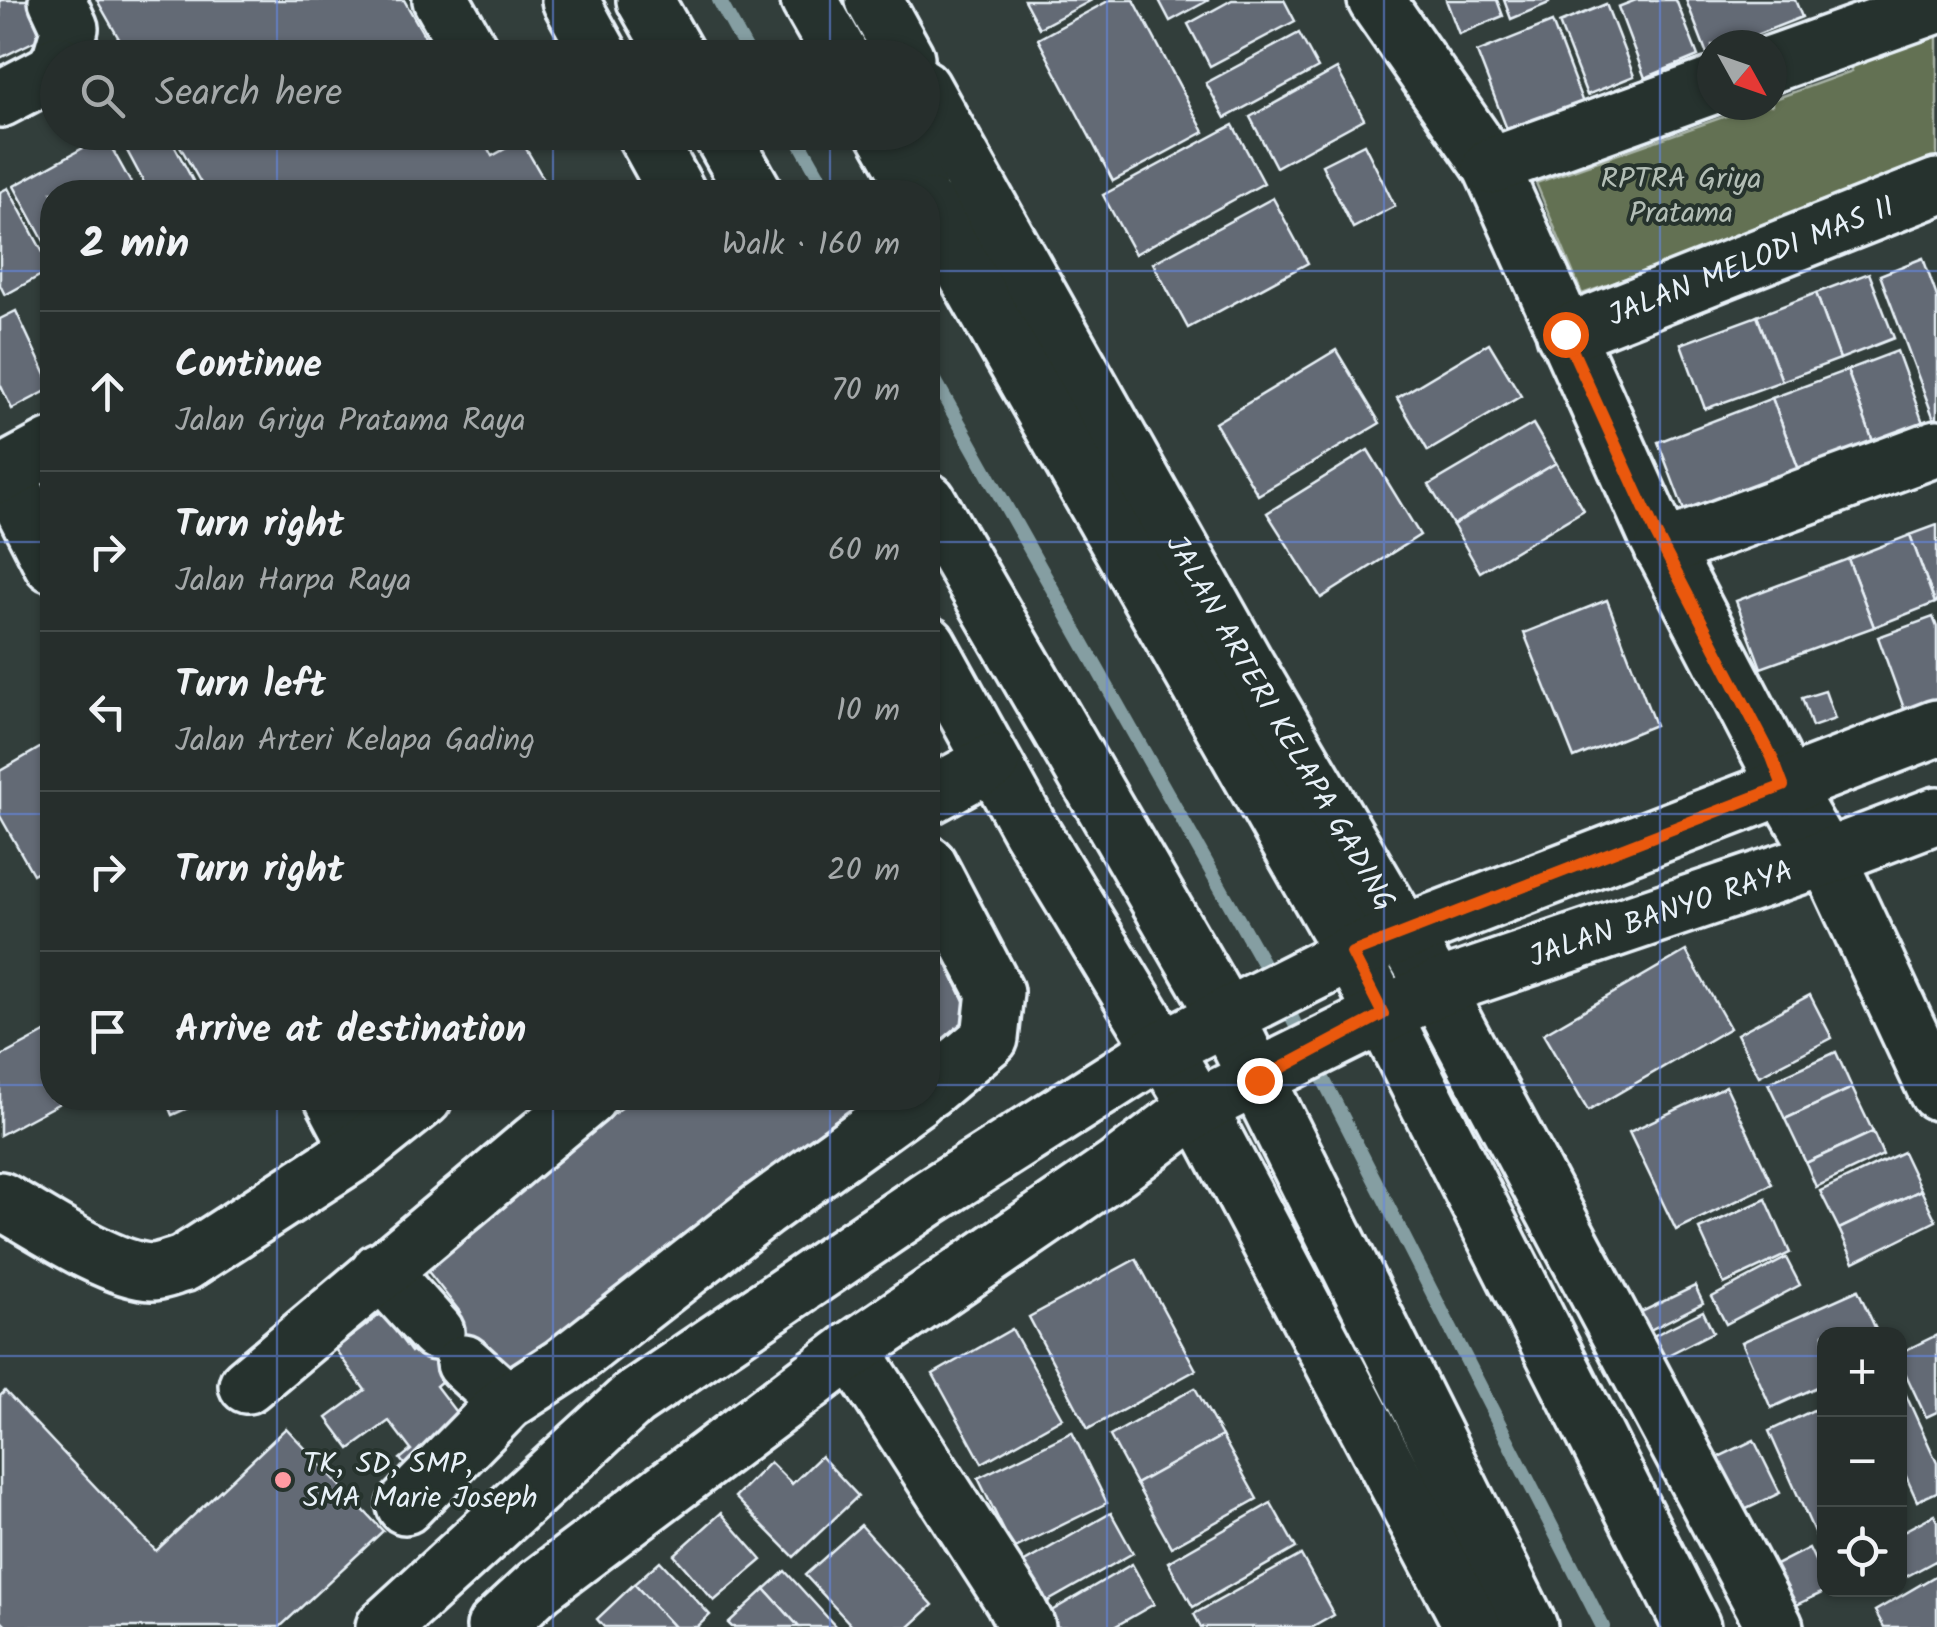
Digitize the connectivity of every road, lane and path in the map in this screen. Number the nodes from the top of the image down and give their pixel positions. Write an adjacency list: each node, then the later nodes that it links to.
1 (441, 0): 8 (street)
2 (570, 0): 9 (street)
3 (645, 0): 10 (street)
4 (810, 0): 11 (street)
5 (874, 0): 12 (street)
6 (1376, 0): 21 (street)
7 (1937, 5): 13 (street)
8 (464, 40)
9 (592, 40)
10 (668, 40)
11 (832, 40)
12 (896, 40)
13 (1787, 59)
14 (40, 78): 16 (street)
15 (1697, 91): 21 (street)
16 (0, 98)
17 (940, 123): 37 (street, JALAN ARTERI KELAPA GADING)
18 (654, 150): 22 (street)
19 (730, 150): 23 (street)
20 (895, 150): 24 (street)
21 (1491, 166): 27 (street)
22 (670, 180)
23 (747, 180)
24 (912, 180)
25 (1937, 187): 27 (street, JALAN MELODI MAS II)
26 (940, 226): 37 (street, JALAN ARTERI KELAPA GADING)
27 (1565, 334): 33 (street)
28 (1937, 448): 33 (street)
29 (40, 453): 30 (street)
30 (2, 474): 32 (street)
31 (940, 523): 34 (street)
32 (40, 542)
33 (1663, 549): 40 (street)
34 (984, 602): 35 (street); 48 (street)
35 (940, 633)
36 (940, 664): 39 (street)
37 (1223, 675): 45 (street, JALAN ARTERI KELAPA GADING); 46 (street, JALAN ARTERI KELAPA GADING)
38 (1937, 728): 40 (street)
39 (992, 762): 41 (street); 50 (street)
40 (1783, 786): 43 (street); 45 (street)
41 (940, 790)
42 (1937, 816): 43 (street, JALAN BANYO RAYA)
43 (1824, 858): 47 (street, JALAN BANYO RAYA); 53 (street)
44 (940, 887): 52 (street)
45 (1403, 932): 46 (street); 47 (street, JALAN ARTERI KELAPA GADING)
46 (1334, 961): 48 (street); 49 (street, JALAN ARTERI KELAPA GADING)
47 (1436, 990): 49 (street, JALAN BANYO RAYA); 72 (street, JALAN ARTERI KELAPA GADING)
48 (1240, 1009): 50 (street); 51 (street)
49 (1364, 1024): 51 (street, JALAN BANYO RAYA); 71 (street, JALAN ARTERI KELAPA GADING)
50 (1164, 1048): 54 (street); 67 (street)
51 (1276, 1070): 54 (street, JALAN BANYO RAYA); 70 (street)
52 (940, 1080)
53 (1937, 1091)
54 (1198, 1106): 62 (street, JALAN BANYO RAYA); 69 (street)
55 (340, 1110): 59 (street)
56 (409, 1110): 59 (street)
57 (573, 1110): 61 (street)
58 (900, 1110): 64 (street)
59 (360, 1149): 60 (street)
60 (0, 1200)
61 (380, 1270): 63 (street); 64 (street)
62 (852, 1350): 66 (street); 68 (street, JALAN BANYO RAYA)
63 (247, 1385)
64 (507, 1402): 65 (street)
65 (405, 1506)
66 (1006, 1618)
67 (384, 1627)
68 (495, 1627)
69 (1473, 1627)
70 (1529, 1627)
71 (1692, 1627)
72 (1775, 1627)

